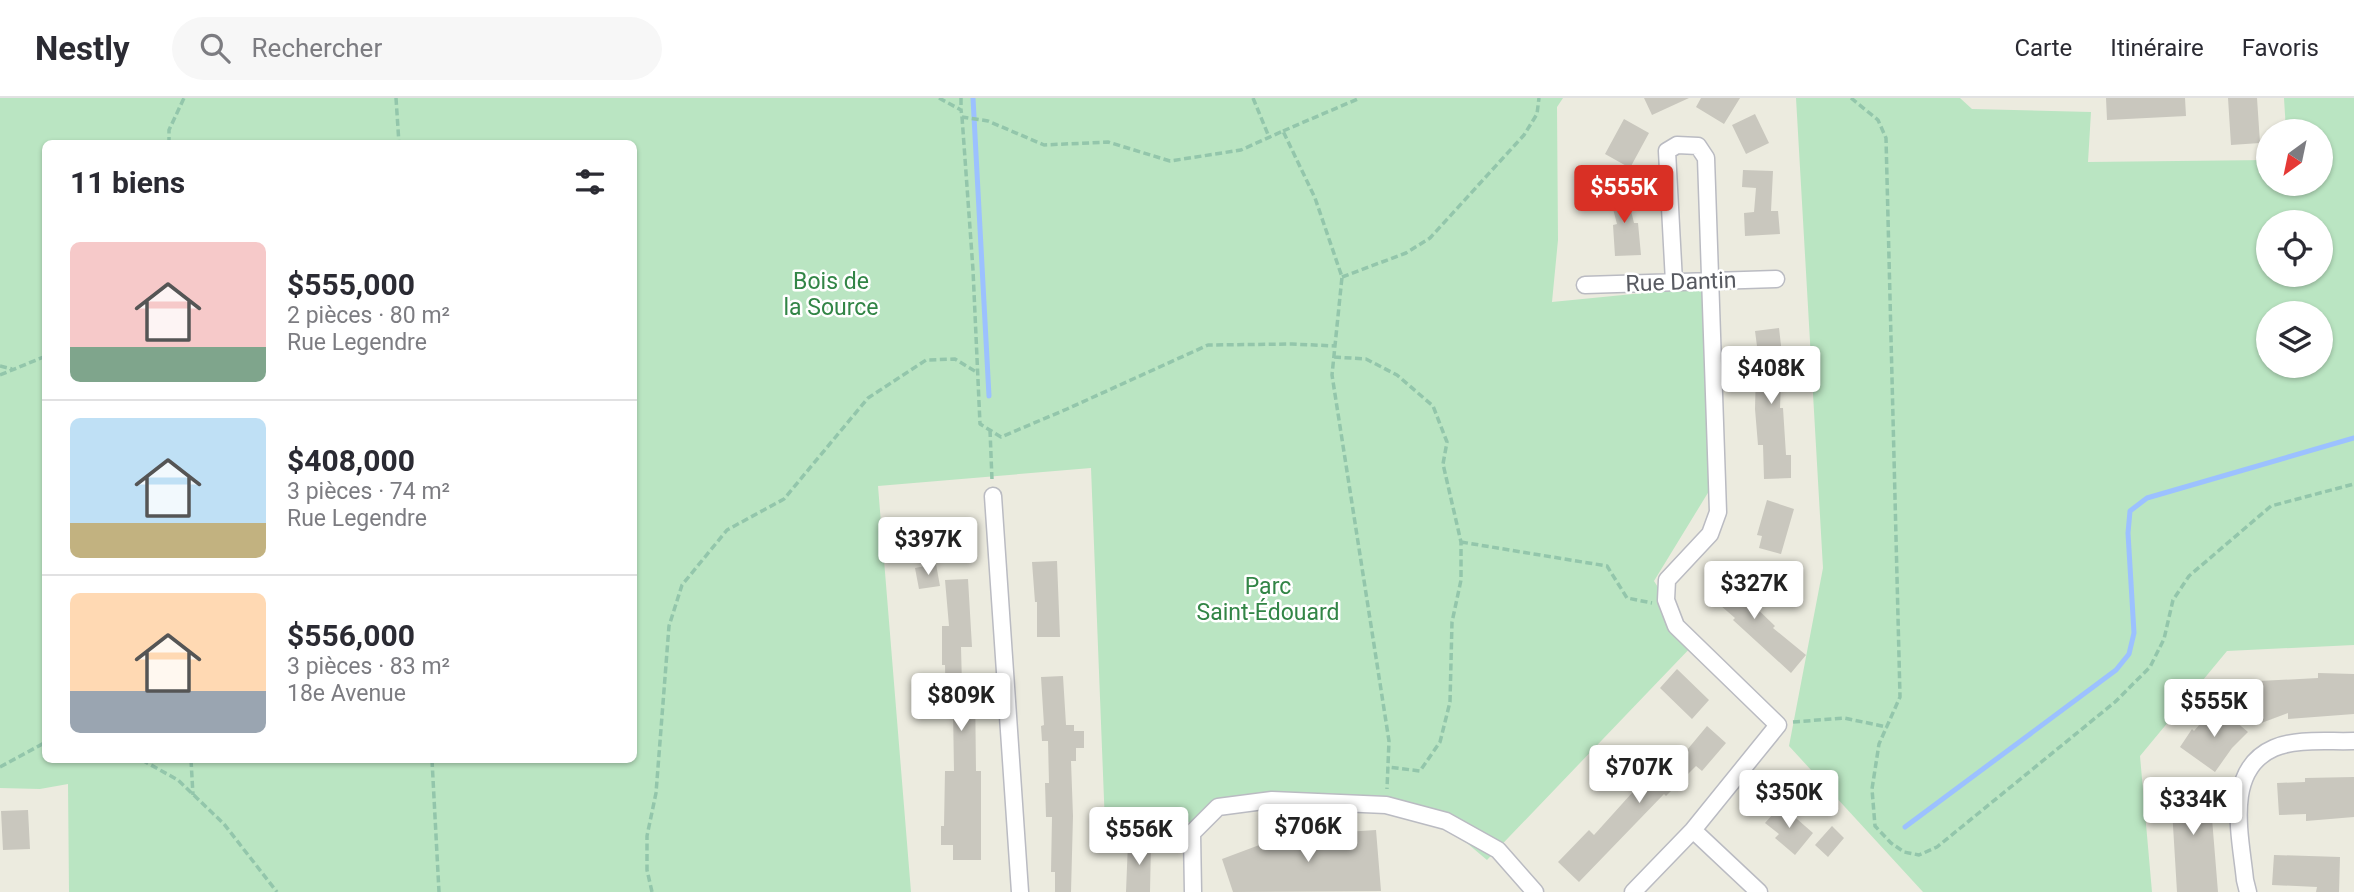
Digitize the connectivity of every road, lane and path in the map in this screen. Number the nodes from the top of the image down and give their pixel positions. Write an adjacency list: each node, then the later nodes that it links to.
1 (184, 98): 13 (path)
2 (396, 98): 14 (path)
3 (939, 98): 9 (path)
4 (961, 98): 9 (path)
5 (1253, 98): 12 (path)
6 (1360, 98): 11 (path)
7 (1539, 98): 15 (path)
8 (1851, 98): 33 (path)
9 (961, 110): 10 (path)
10 (965, 117): 12 (path); 25 (path)
11 (1283, 131): 12 (path); 15 (path)
12 (1269, 137)
13 (169, 140)
14 (399, 140)
15 (1342, 277): 20 (path)
16 (1776, 279): 17 (street, Rue Dantin)
17 (1710, 281): 18 (street, Rue Dantin); 18 (street); 31 (street)
18 (1674, 282): 19 (street, Rue Dantin)
19 (1585, 285)
20 (1335, 346): 21 (path); 27 (path)
21 (1334, 356): 30 (path); 40 (path)
22 (42, 358): 24 (path)
23 (0, 366): 24 (path)
24 (13, 370): 26 (path)
25 (978, 373): 27 (path); 46 (path)
26 (0, 375)
27 (990, 430): 29 (path)
28 (2354, 484): 33 (path)
29 (993, 496): 47 (street)
30 (1461, 542): 31 (path); 40 (path)
31 (1665, 600): 32 (street)
32 (1778, 724): 33 (path); 43 (street)
33 (1887, 727)
34 (2354, 741): 52 (street)
35 (42, 744): 39 (path)
36 (147, 763): 41 (path)
37 (191, 763): 41 (path)
38 (432, 763): 45 (path)
39 (0, 767)
40 (1388, 768): 42 (path)
41 (193, 795): 44 (path)
42 (1386, 805): 48 (street); 49 (street)
43 (1693, 830): 50 (street); 51 (street)
44 (277, 892)
45 (439, 892)
46 (652, 892)
47 (1020, 892)
48 (1193, 892)
49 (1535, 892)
50 (1633, 892)
51 (1759, 892)
52 (2248, 892)

